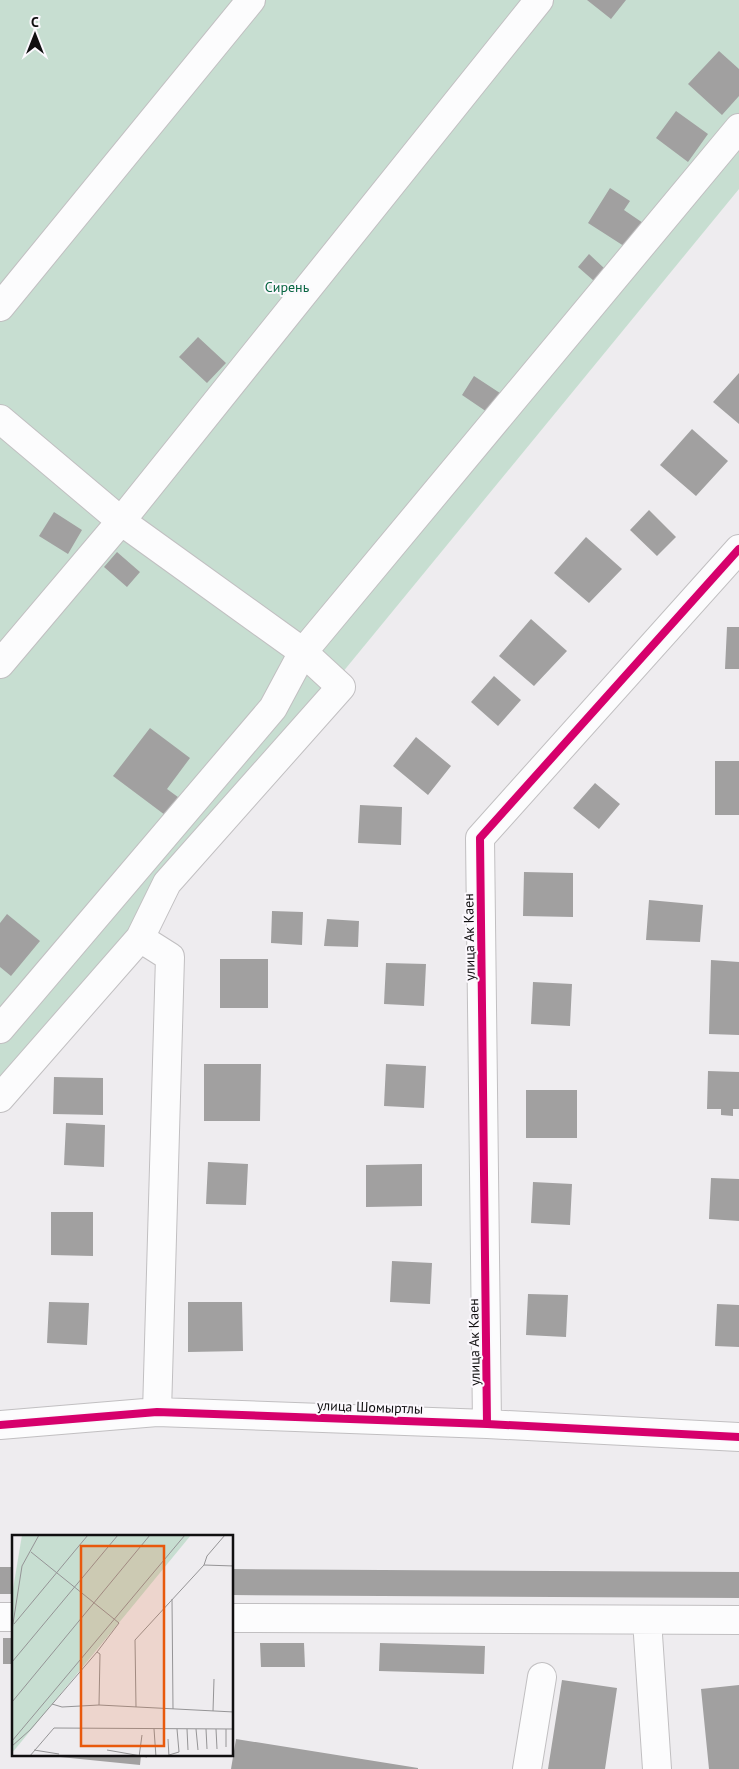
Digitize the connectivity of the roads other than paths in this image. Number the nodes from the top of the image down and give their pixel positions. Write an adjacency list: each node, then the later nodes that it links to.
1 (251, 0): 4 (street)
2 (539, 0): 6 (street)
3 (739, 128): 8 (street)
4 (0, 307)
5 (0, 419): 6 (street)
6 (121, 521): 8 (street); 9 (street)
7 (739, 549): 14 (street, улица Ак Каен)
8 (303, 652): 10 (street); 11 (street)
9 (0, 664)
10 (140, 938): 12 (street); 13 (street)
11 (0, 1029)
12 (0, 1098)
13 (157, 1412): 14 (street, улица Шомыртлы); 15 (street, улица Шомыртлы)
14 (487, 1424): 16 (street, улица Шомыртлы)
15 (0, 1425)
16 (739, 1437)
17 (234, 1618): 18 (street)
18 (647, 1620): 19 (street); 22 (street)
19 (739, 1620)
20 (542, 1677): 21 (street)
21 (527, 1769)
22 (657, 1769)

